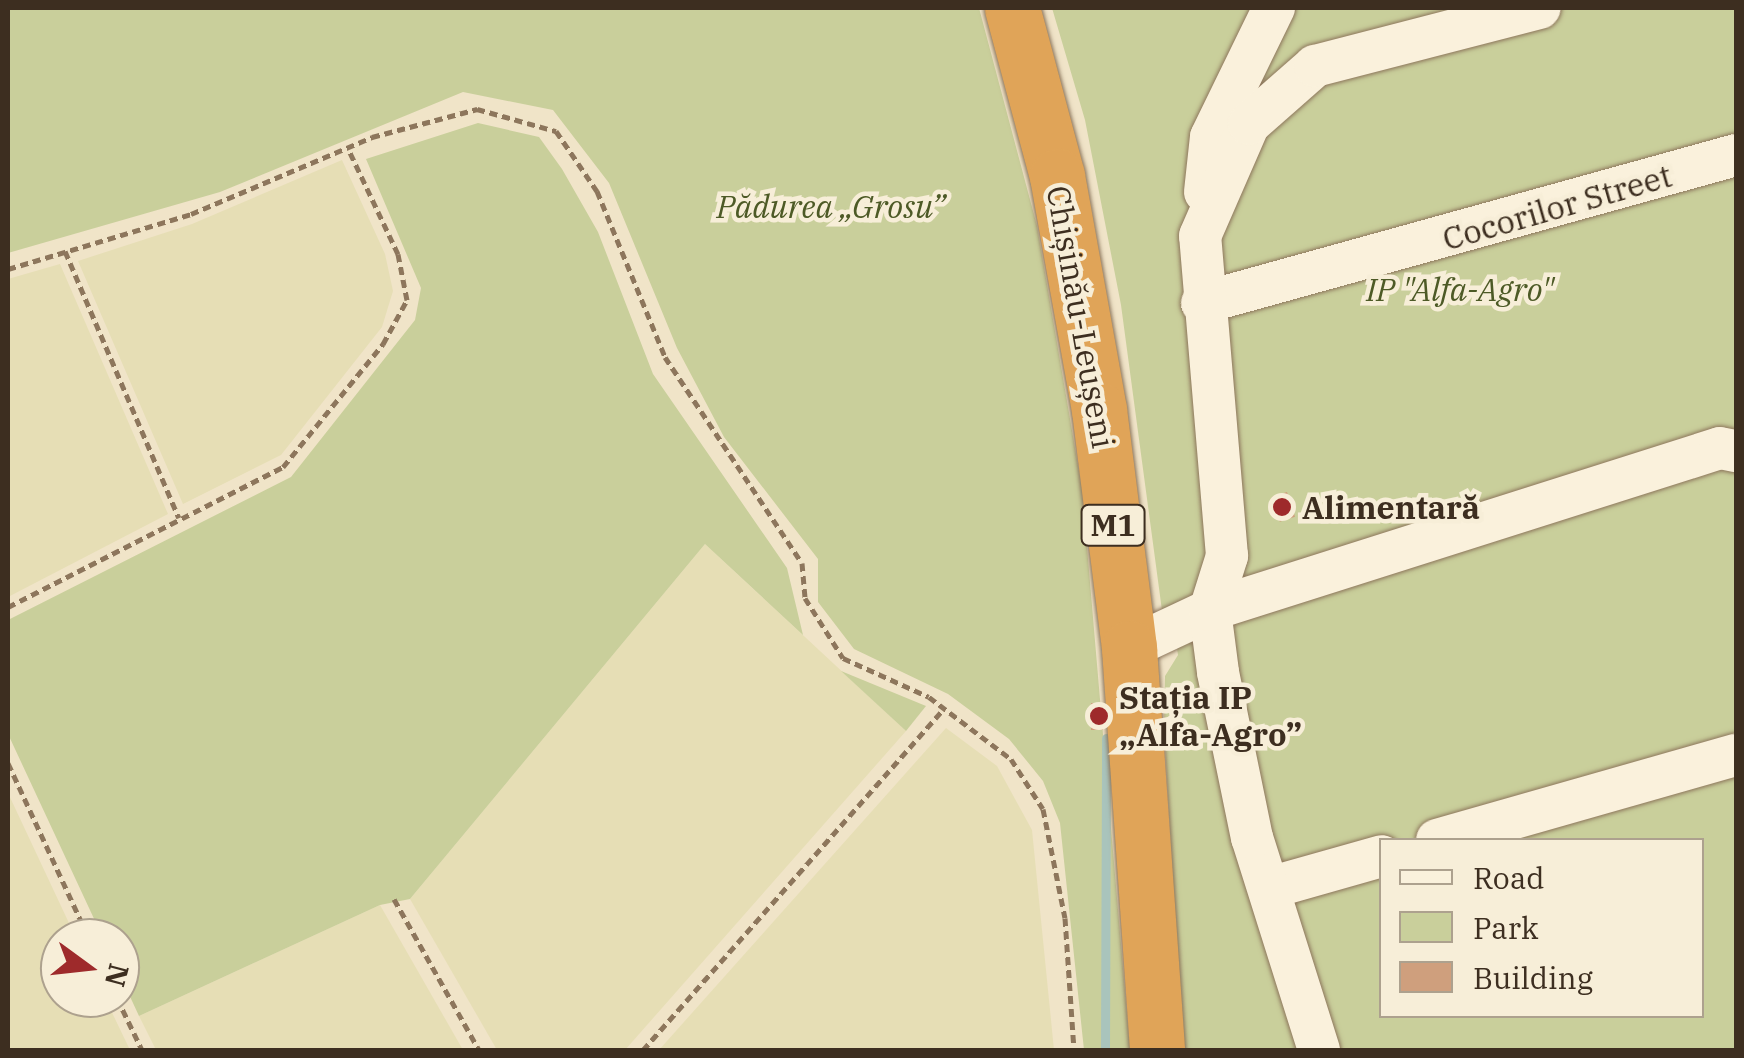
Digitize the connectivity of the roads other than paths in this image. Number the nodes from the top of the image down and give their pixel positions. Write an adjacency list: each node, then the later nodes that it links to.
1 (1012, 8): 9 (highway, Chișinău-Leușeni / M1)
2 (1274, 8): 5 (street)
3 (1540, 8): 5 (street)
4 (1736, 154): 6 (street, Cocorilor Street)
5 (1200, 236): 6 (street)
6 (1202, 302): 8 (street)
7 (1731, 447): 8 (street)
8 (1210, 610): 9 (street); 13 (street)
9 (1128, 648): 14 (highway, Chișinău-Leușeni / M1)
10 (1736, 755): 11 (street)
11 (1444, 838)
12 (1379, 857): 13 (street)
13 (1269, 888): 15 (street)
14 (1157, 1050)
15 (1319, 1050)

